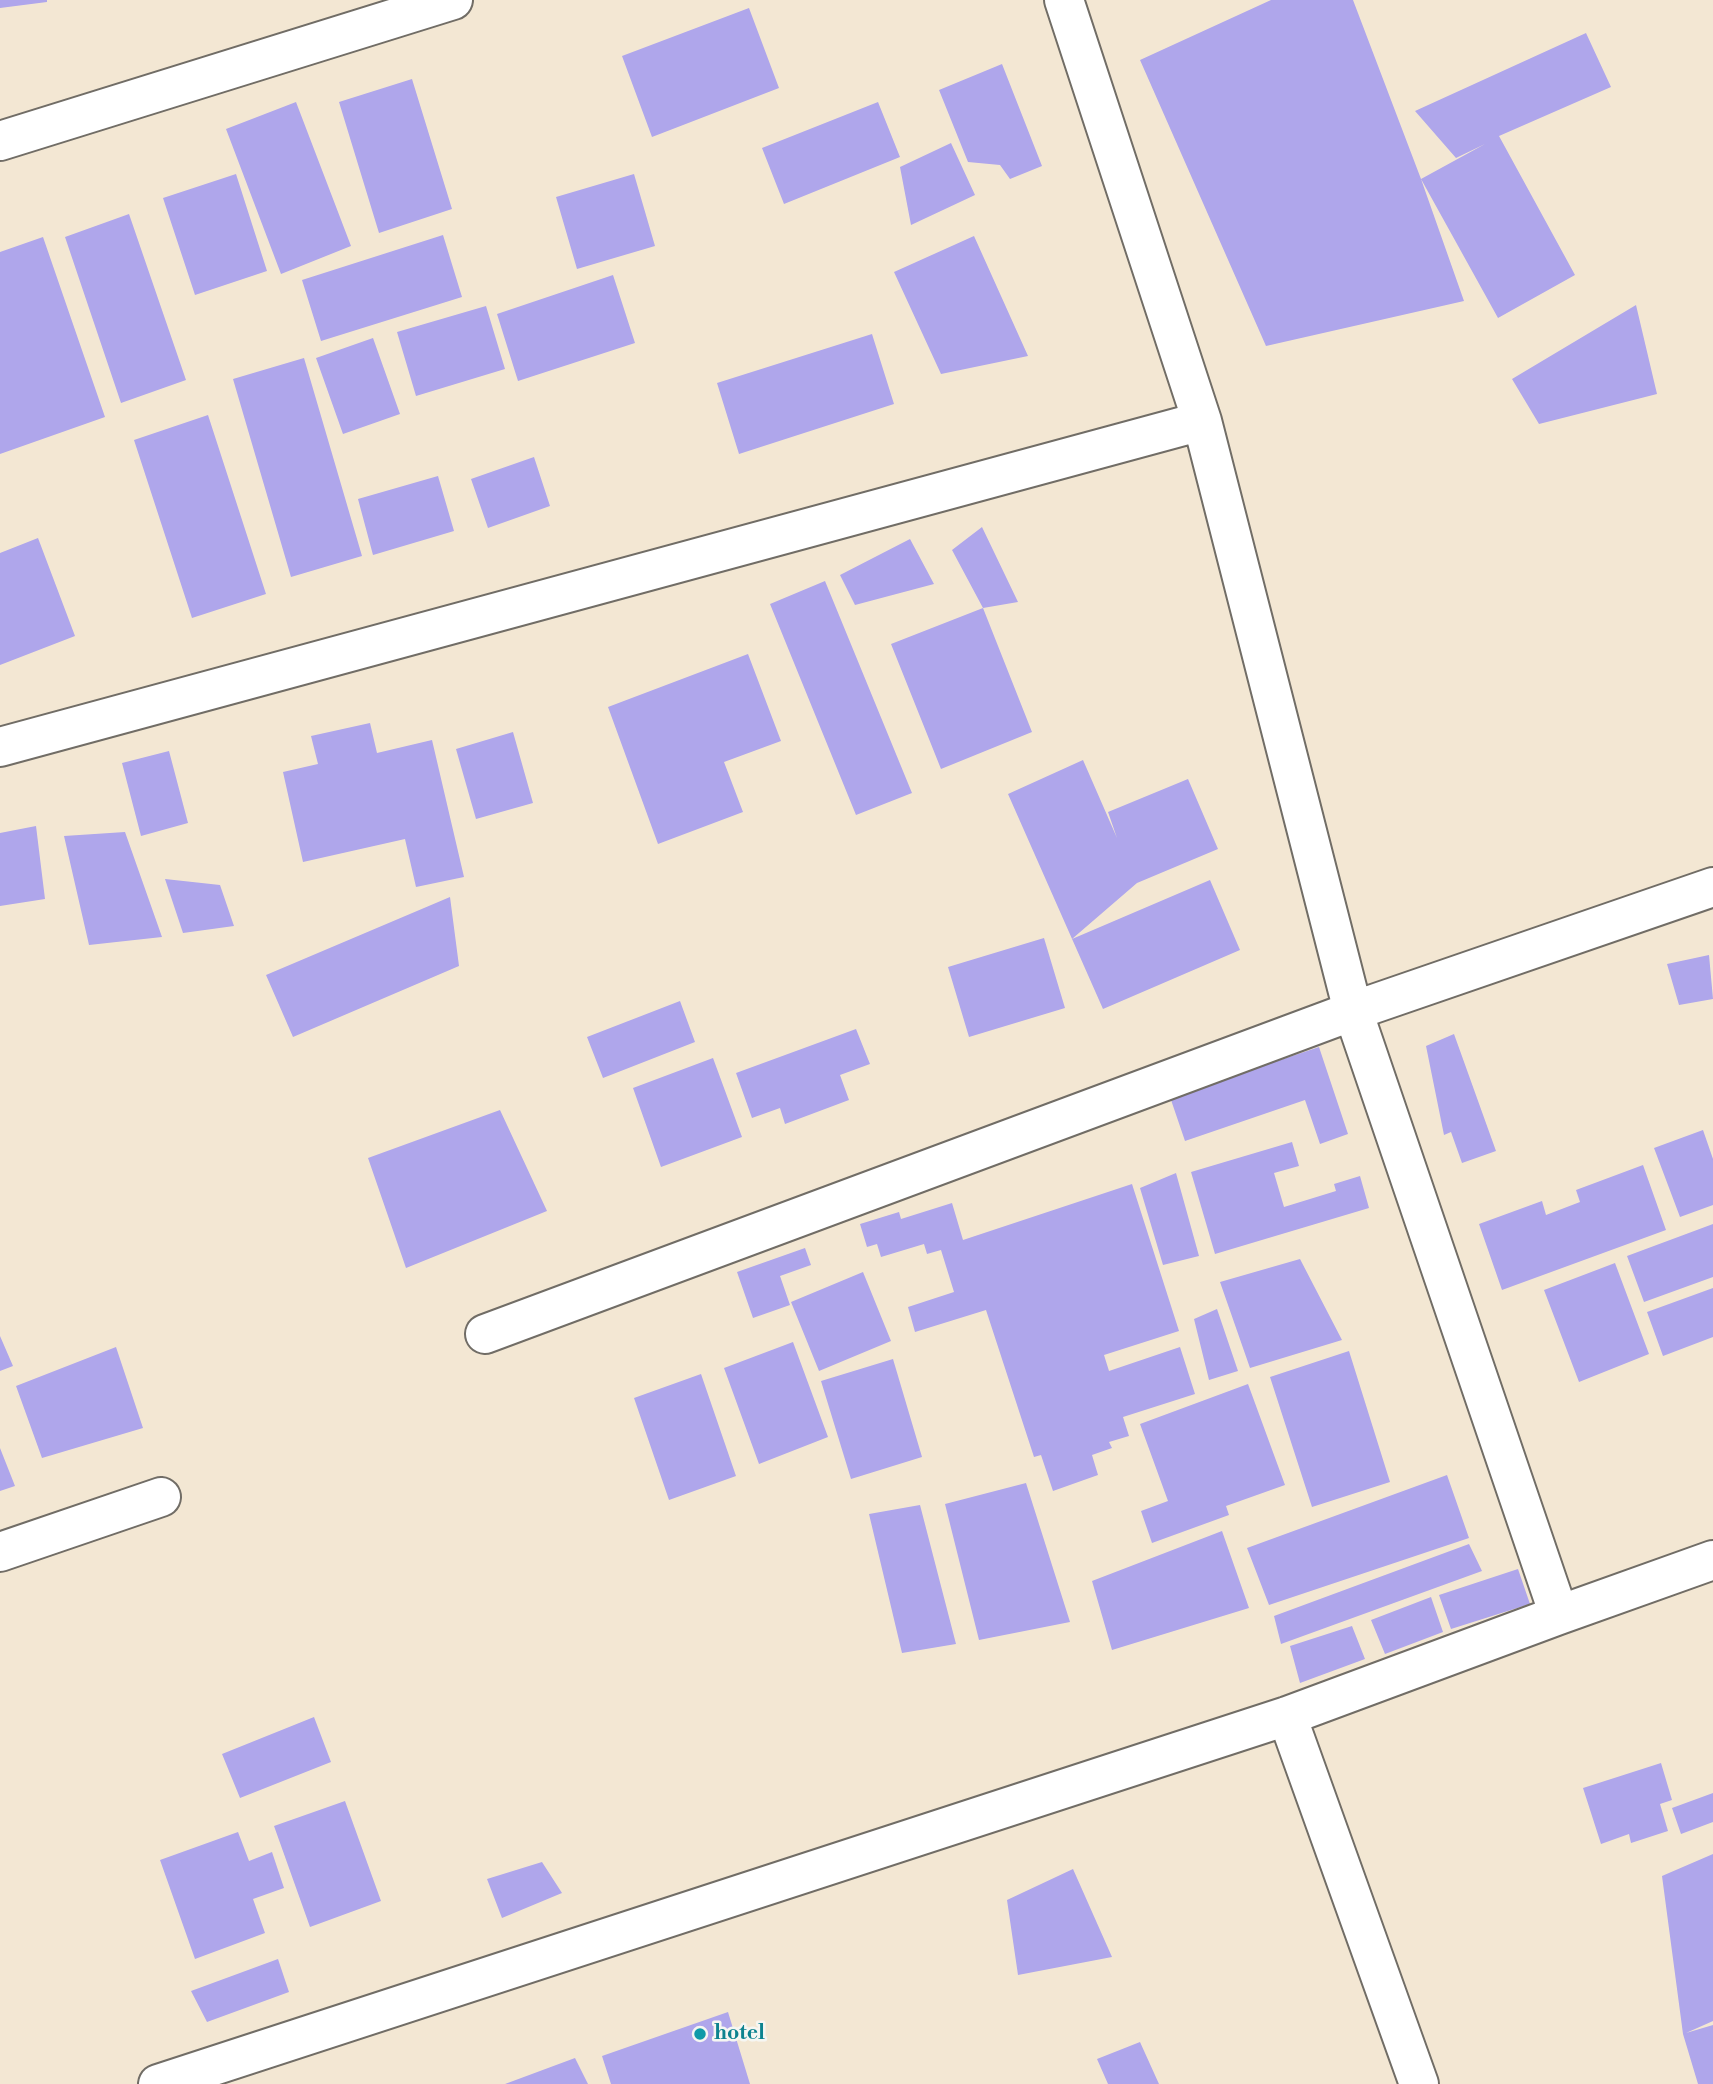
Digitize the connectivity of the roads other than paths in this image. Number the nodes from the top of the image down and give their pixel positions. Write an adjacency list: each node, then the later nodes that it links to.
1 (453, 0): 3 (street)
2 (1064, 0): 4 (street)
3 (0, 141)
4 (1202, 421): 5 (street); 7 (street)
5 (0, 747)
6 (1713, 887): 7 (street)
7 (1353, 1011): 8 (street); 12 (street)
8 (485, 1334)
9 (161, 1497): 10 (street)
10 (0, 1552)
11 (1713, 1560): 12 (street)
12 (1559, 1615): 13 (street)
13 (1287, 1716): 14 (street); 15 (street)
14 (158, 2084)
15 (1419, 2084)

